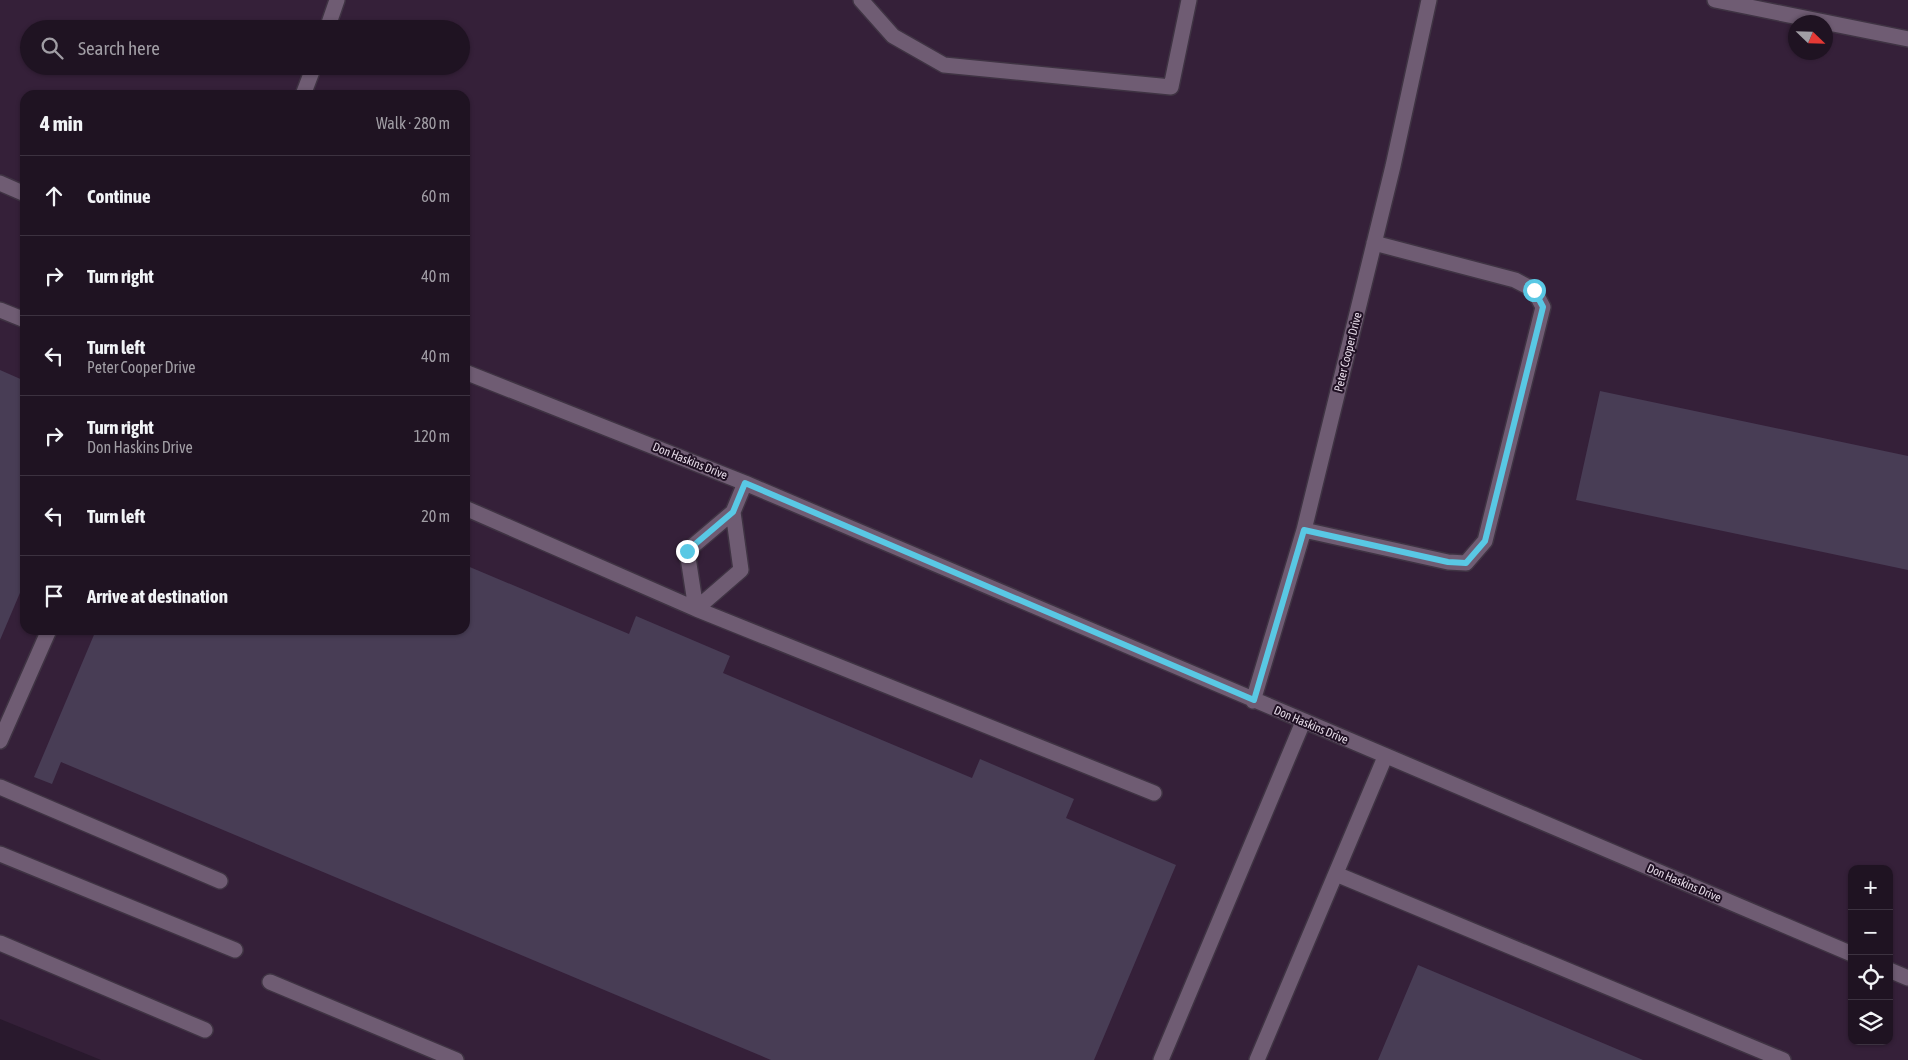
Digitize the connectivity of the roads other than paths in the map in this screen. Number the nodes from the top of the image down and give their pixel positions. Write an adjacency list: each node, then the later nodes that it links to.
1 (337, 0): 6 (street)
2 (860, 0): 3 (street)
3 (1189, 0)
4 (1429, 0): 12 (street, Peter Cooper Drive)
5 (1715, 0): 7 (street)
6 (331, 20)
7 (1908, 39)
8 (311, 75): 9 (street)
9 (305, 90)
10 (0, 183): 11 (street)
11 (20, 192)
12 (1374, 243): 19 (street, Peter Cooper Drive); 19 (street)
13 (0, 310): 14 (street)
14 (20, 318)
15 (470, 374): 16 (street, Don Haskins Drive)
16 (745, 483): 18 (street); 22 (street, Don Haskins Drive)
17 (470, 510): 20 (street)
18 (733, 512): 20 (street); 20 (street)
19 (1304, 530): 22 (street, Peter Cooper Drive)
20 (696, 608): 28 (street)
21 (47, 635): 24 (street)
22 (1254, 700): 23 (street, Don Haskins Drive)
23 (1303, 722): 25 (street, Don Haskins Drive); 40 (street)
24 (0, 741)
25 (1385, 757): 30 (street); 34 (street, Don Haskins Drive)
26 (0, 772): 27 (street)
27 (0, 788): 31 (street)
28 (1154, 793)
29 (0, 854): 33 (street)
30 (1336, 874): 41 (street); 42 (street)
31 (220, 881)
32 (0, 944): 38 (street)
33 (235, 950)
34 (1848, 952)
35 (1893, 972): 36 (street)
36 (1908, 978)
37 (270, 982): 39 (street)
38 (205, 1030)
39 (456, 1060)
40 (1161, 1060)
41 (1257, 1060)
42 (1783, 1060)

